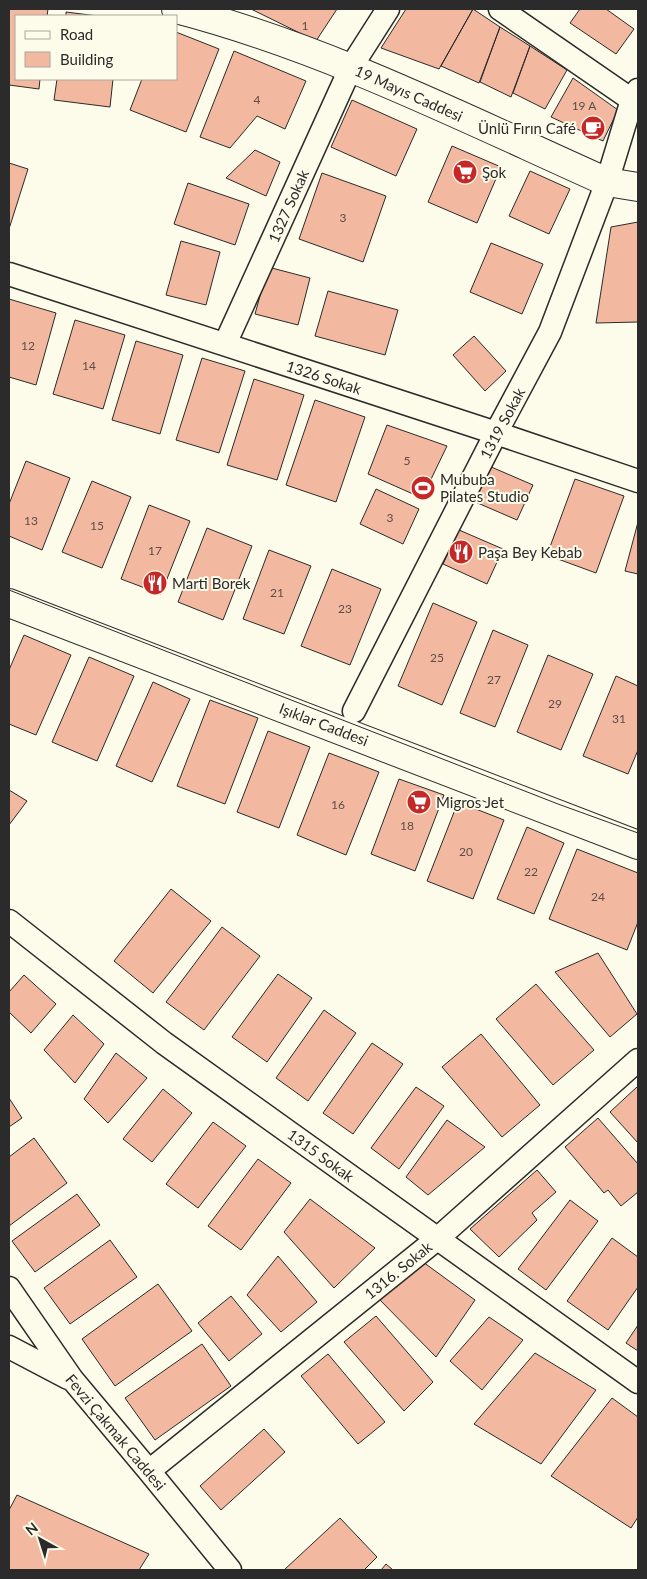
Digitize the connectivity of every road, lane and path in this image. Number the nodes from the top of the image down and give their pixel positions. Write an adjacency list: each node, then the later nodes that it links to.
1 (176, 9): 4 (street, 19 Mayıs Caddesi)
2 (388, 9): 5 (street, 1327 Sokak)
3 (500, 9): 6 (street)
4 (221, 16): 5 (street, 19 Mayıs Caddesi)
5 (351, 67): 7 (street, 19 Mayıs Caddesi); 10 (street, 1327 Sokak)
6 (635, 95): 7 (street, 1319 Sokak)
7 (607, 182): 8 (street, 19 Mayıs Caddesi); 11 (street, 1319 Sokak)
8 (638, 187)
9 (9, 274): 10 (street, 1326 Sokak)
10 (225, 344): 11 (street, 1326 Sokak)
11 (496, 433): 12 (street, 1326 Sokak); 14 (street, 1319 Sokak)
12 (638, 481)
13 (9, 603): 15 (street, Işıklar Caddesi)
14 (354, 711)
15 (638, 846)
16 (9, 921): 18 (street, 1315 Sokak)
17 (638, 1060): 18 (street, 1316. Sokak)
18 (437, 1239): 22 (street, 1315 Sokak); 23 (street, 1316. Sokak)
19 (9, 1288): 21 (street, Fevzi Çakmak Caddesi)
20 (9, 1347): 21 (street)
21 (72, 1379): 23 (street, Fevzi Çakmak Caddesi)
22 (638, 1382)
23 (149, 1471): 24 (street, Fevzi Çakmak Caddesi)
24 (230, 1570)

